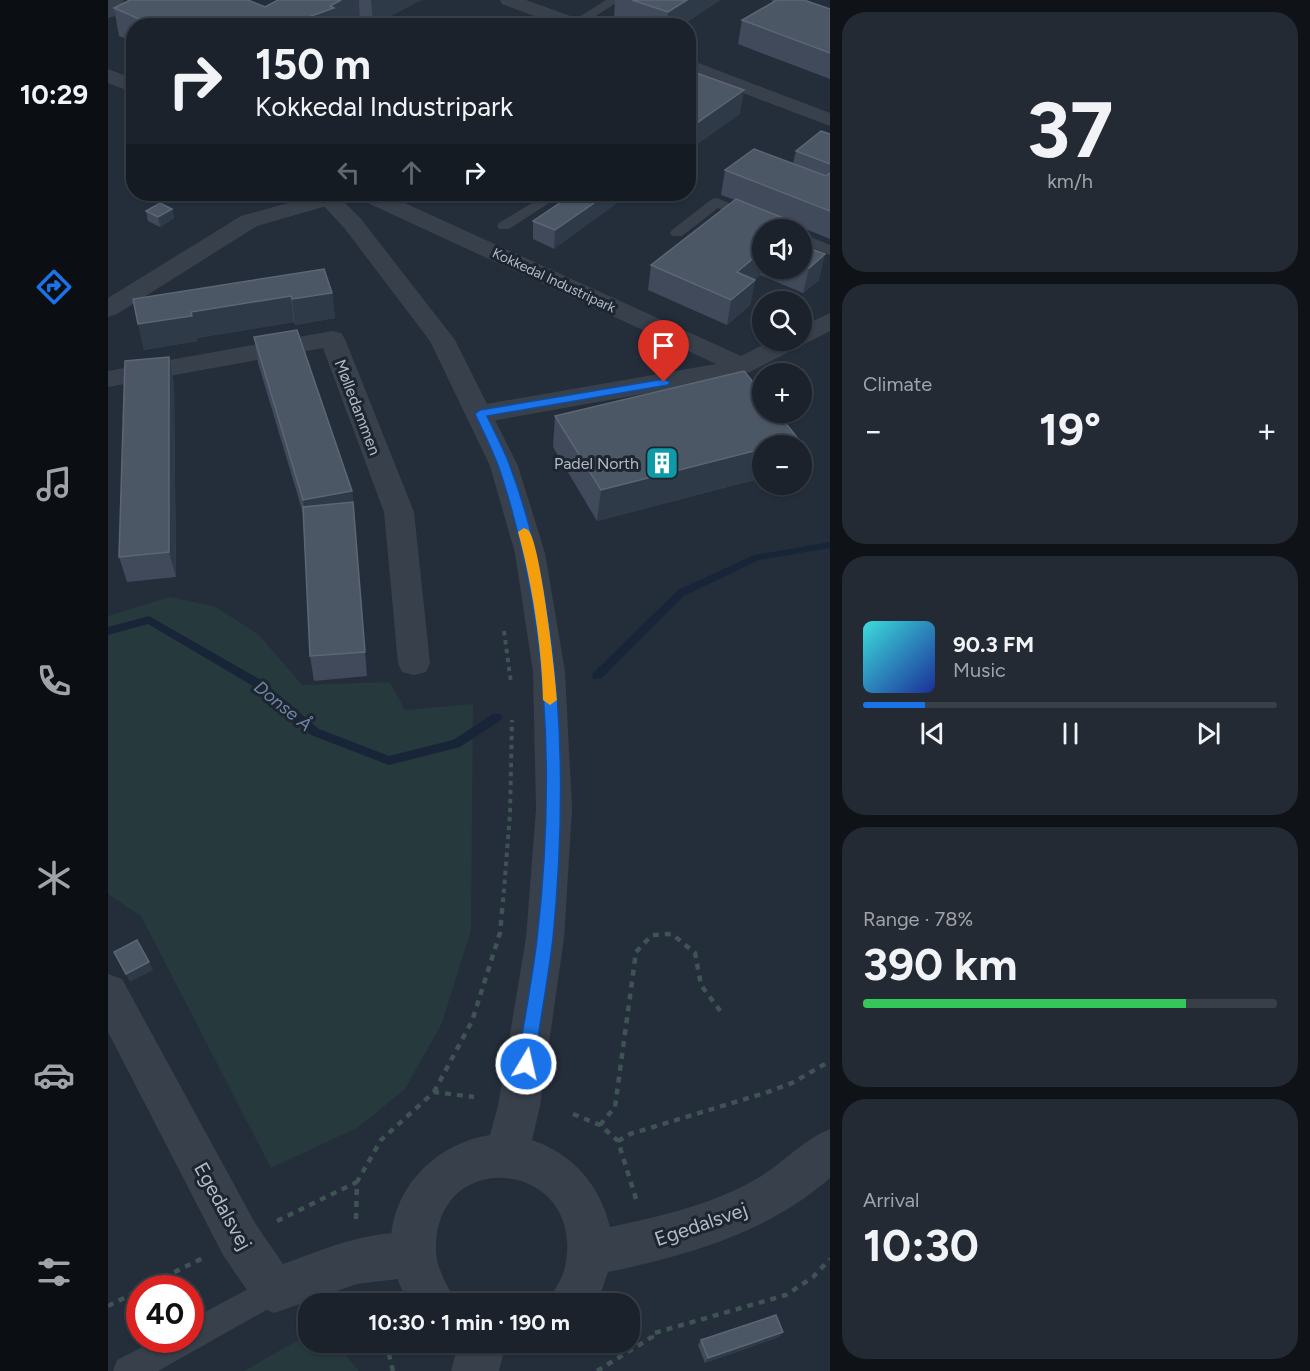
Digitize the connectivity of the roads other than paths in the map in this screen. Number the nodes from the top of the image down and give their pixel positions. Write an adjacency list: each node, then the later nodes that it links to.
1 (509, 0): 3 (street)
2 (615, 0): 4 (lane)
3 (558, 18)
4 (588, 18)
5 (696, 70): 8 (street)
6 (108, 75): 7 (street)
7 (126, 83)
8 (830, 120)
9 (311, 201): 18 (street)
10 (331, 201): 24 (street)
11 (382, 201): 22 (street, Kokkedal Industripark)
12 (545, 201): 14 (lane)
13 (756, 219): 15 (lane)
14 (504, 226)
15 (677, 233)
16 (812, 243): 17 (lane)
17 (830, 250)
18 (108, 309)
19 (830, 321): 20 (street)
20 (812, 332)
21 (772, 351): 22 (street)
22 (741, 366): 24 (street)
23 (108, 379): 25 (street, Mølledammen)
24 (480, 414): 28 (street)
25 (414, 663)
26 (108, 992): 31 (street, Egedalsvej)
27 (830, 1150): 29 (street, Egedalsvej)
28 (507, 1154): 29 (street); 30 (street)
29 (590, 1254): 33 (street)
30 (414, 1255): 31 (street); 32 (street)
31 (274, 1290): 34 (lane)
32 (427, 1293)
33 (578, 1293)
34 (204, 1328)
35 (161, 1353): 37 (lane)
36 (480, 1353): 38 (street)
37 (128, 1371)
38 (475, 1371)

